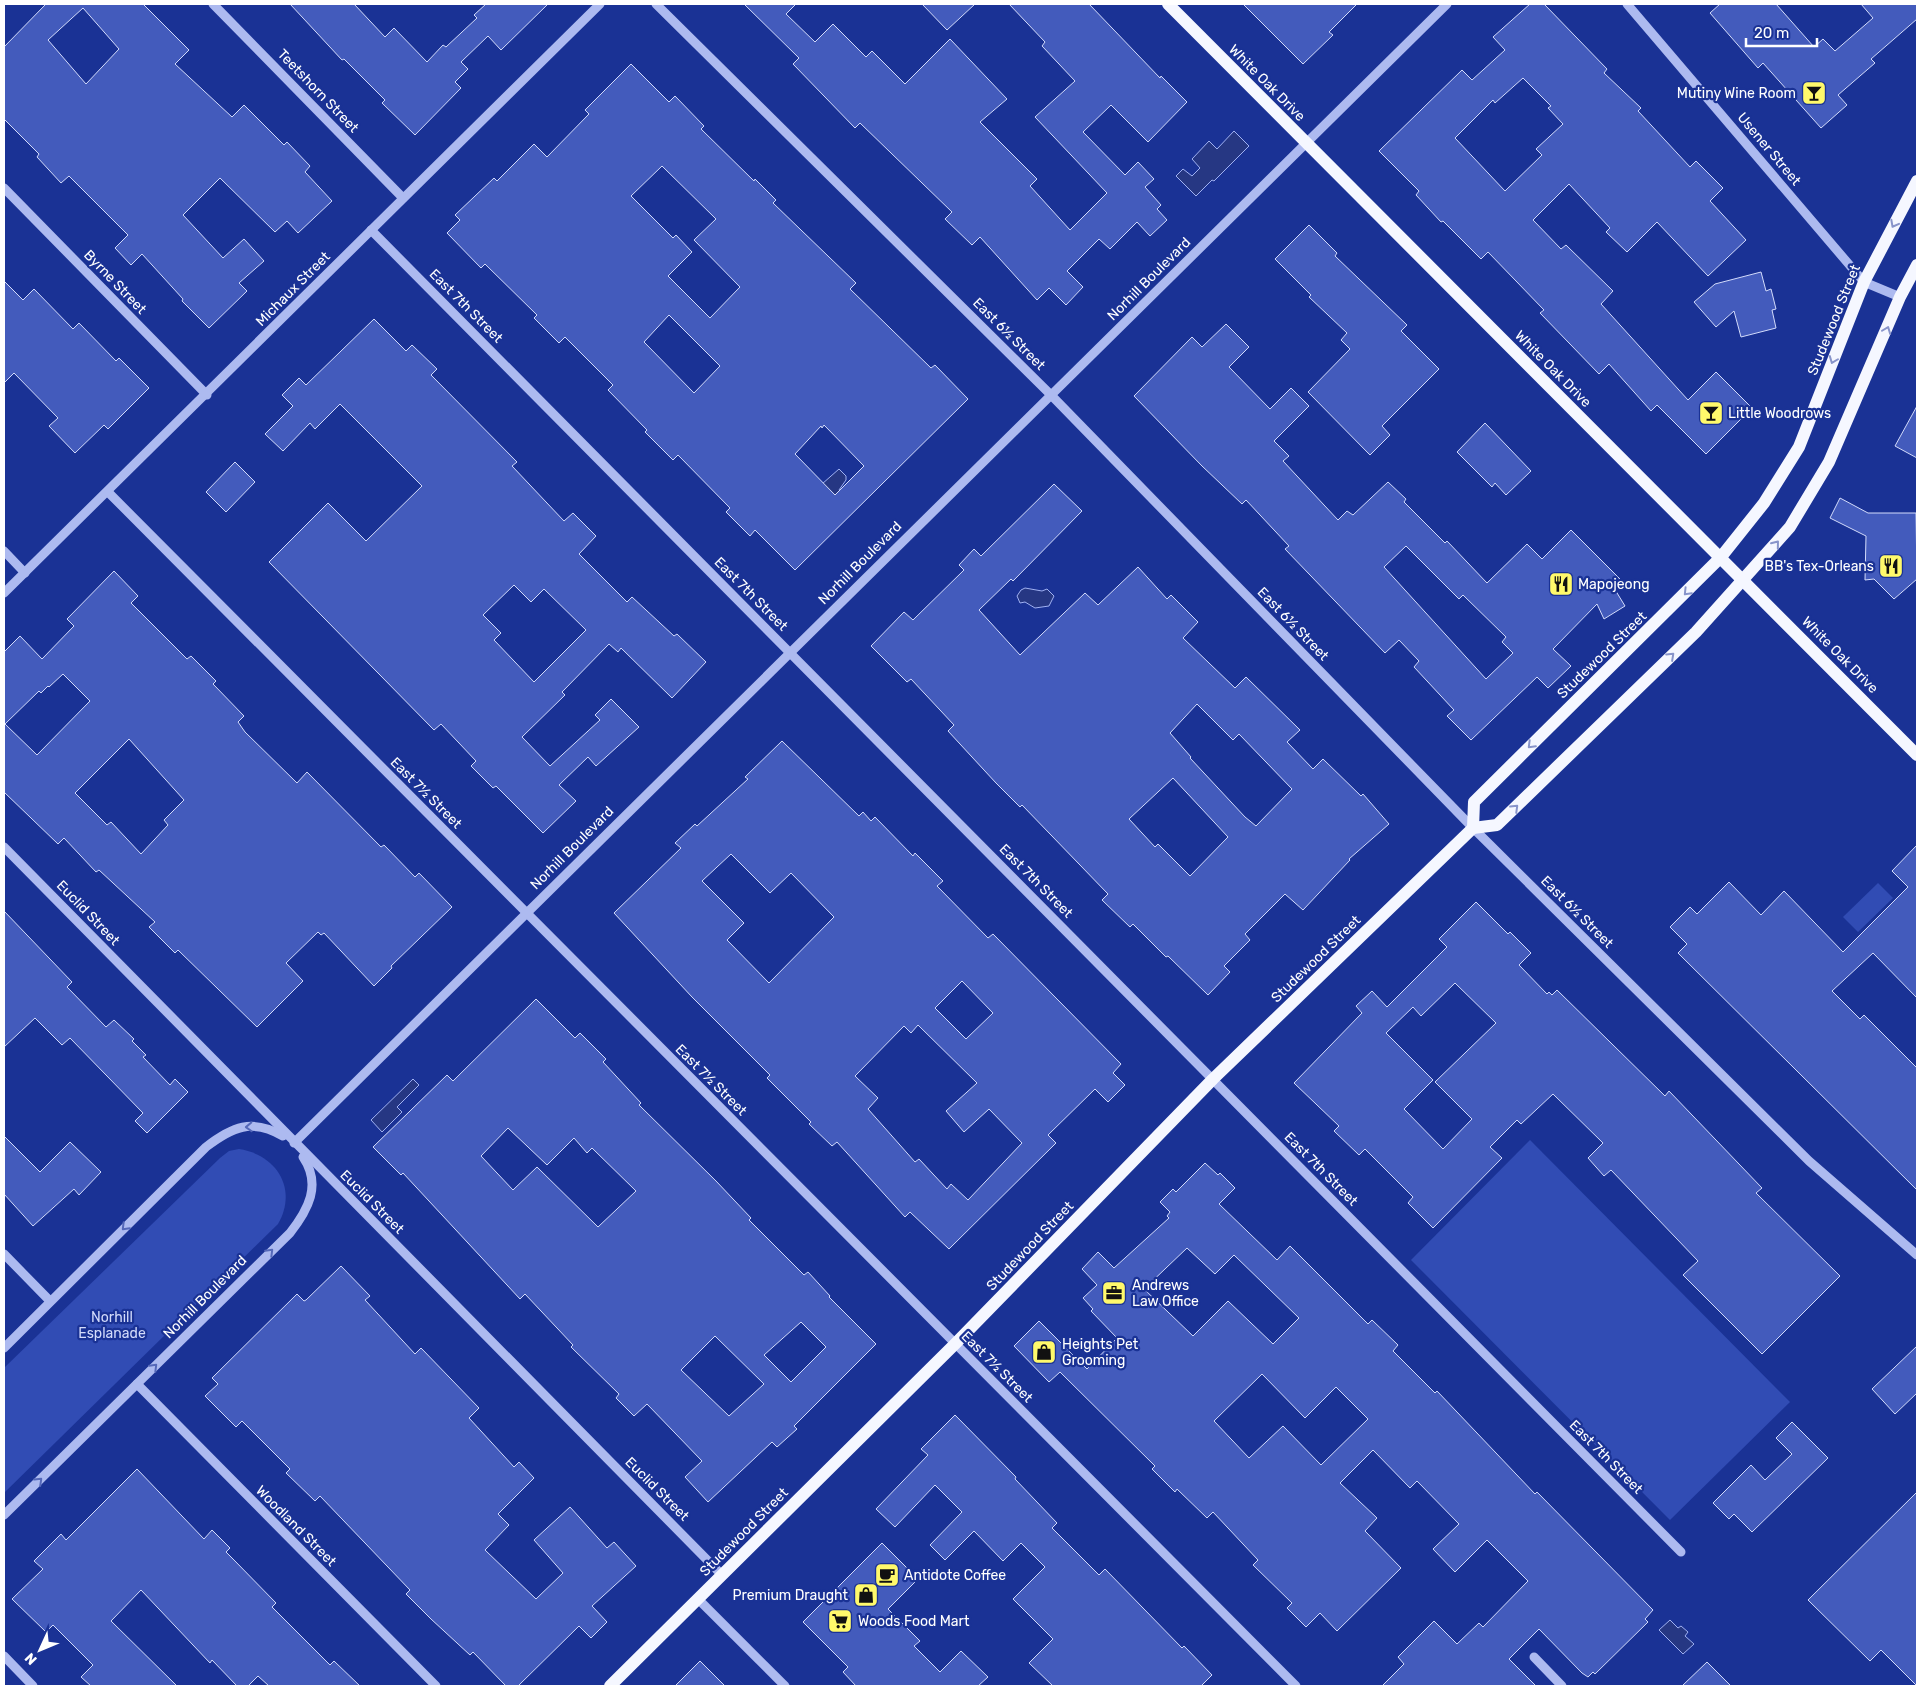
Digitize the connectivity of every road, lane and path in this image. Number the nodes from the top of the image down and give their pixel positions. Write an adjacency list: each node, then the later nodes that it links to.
1 (213, 4): 10 (street, Teetshorn Street)
2 (600, 4): 10 (street, Michaux Street)
3 (656, 4): 16 (street, East 6½ Street)
4 (1168, 4): 7 (main road, White Oak Drive)
5 (1446, 4): 7 (street, Norhill Boulevard)
6 (1627, 4): 13 (street, Usener Street)
7 (1305, 143): 16 (street, Norhill Boulevard); 19 (main road, White Oak Drive)
8 (1917, 182): 13 (main road, Studewood Street, one-way to 13)
9 (4, 188): 15 (street, Byrne Street)
10 (403, 198): 11 (street, Michaux Street)
11 (371, 230): 15 (street, Michaux Street); 23 (street, East 7th Street)
12 (1917, 264): 14 (main road)
13 (1864, 282): 14 (street, Usener Street); 19 (main road, Studewood Street, one-way to 19)
14 (1900, 297): 21 (main road, one-way to 14)
15 (207, 395): 17 (street, Michaux Street)
16 (1051, 395): 23 (street, Norhill Boulevard); 25 (street, East 6½ Street)
17 (108, 492): 20 (street, Michaux Street); 27 (street, East 7½ Street)
18 (4, 552): 20 (street)
19 (1721, 557): 21 (main road, White Oak Drive); 25 (main road, Studewood Street, one-way to 25)
20 (25, 573): 22 (street, Michaux Street)
21 (1744, 580): 24 (main road, White Oak Drive); 25 (main road, one-way to 21)
22 (4, 593)
23 (790, 652): 27 (street, Norhill Boulevard); 28 (street, East 7th Street)
24 (1917, 754)
25 (1473, 828): 28 (main road, Studewood Street); 31 (street, East 6½ Street)
26 (4, 847): 29 (street, Euclid Street)
27 (526, 913): 29 (street, Norhill Boulevard); 33 (street, East 7½ Street)
28 (1213, 1080): 33 (main road, Studewood Street); 37 (street, East 7th Street)
29 (294, 1142): 32 (street, Norhill Boulevard, one-way to 32); 35 (street, Norhill Boulevard, one-way to 29); 38 (street, Euclid Street)
30 (4, 1254): 32 (street)
31 (1917, 1255)
32 (50, 1301): 34 (street, Norhill Boulevard)
33 (955, 1344): 38 (main road, Studewood Street); 46 (street, East 7½ Street)
34 (4, 1348)
35 (137, 1384): 36 (street, Norhill Boulevard, one-way to 35); 43 (street, Woodland Street)
36 (4, 1515)
37 (1681, 1552)
38 (722, 1575): 39 (main road, Studewood Street)
39 (698, 1599): 44 (main road, Studewood Street); 45 (street)
40 (4, 1656): 42 (street)
41 (1534, 1658): 47 (street)
42 (33, 1686)
43 (436, 1686)
44 (610, 1686)
45 (784, 1686)
46 (1296, 1686)
47 (1562, 1686)

